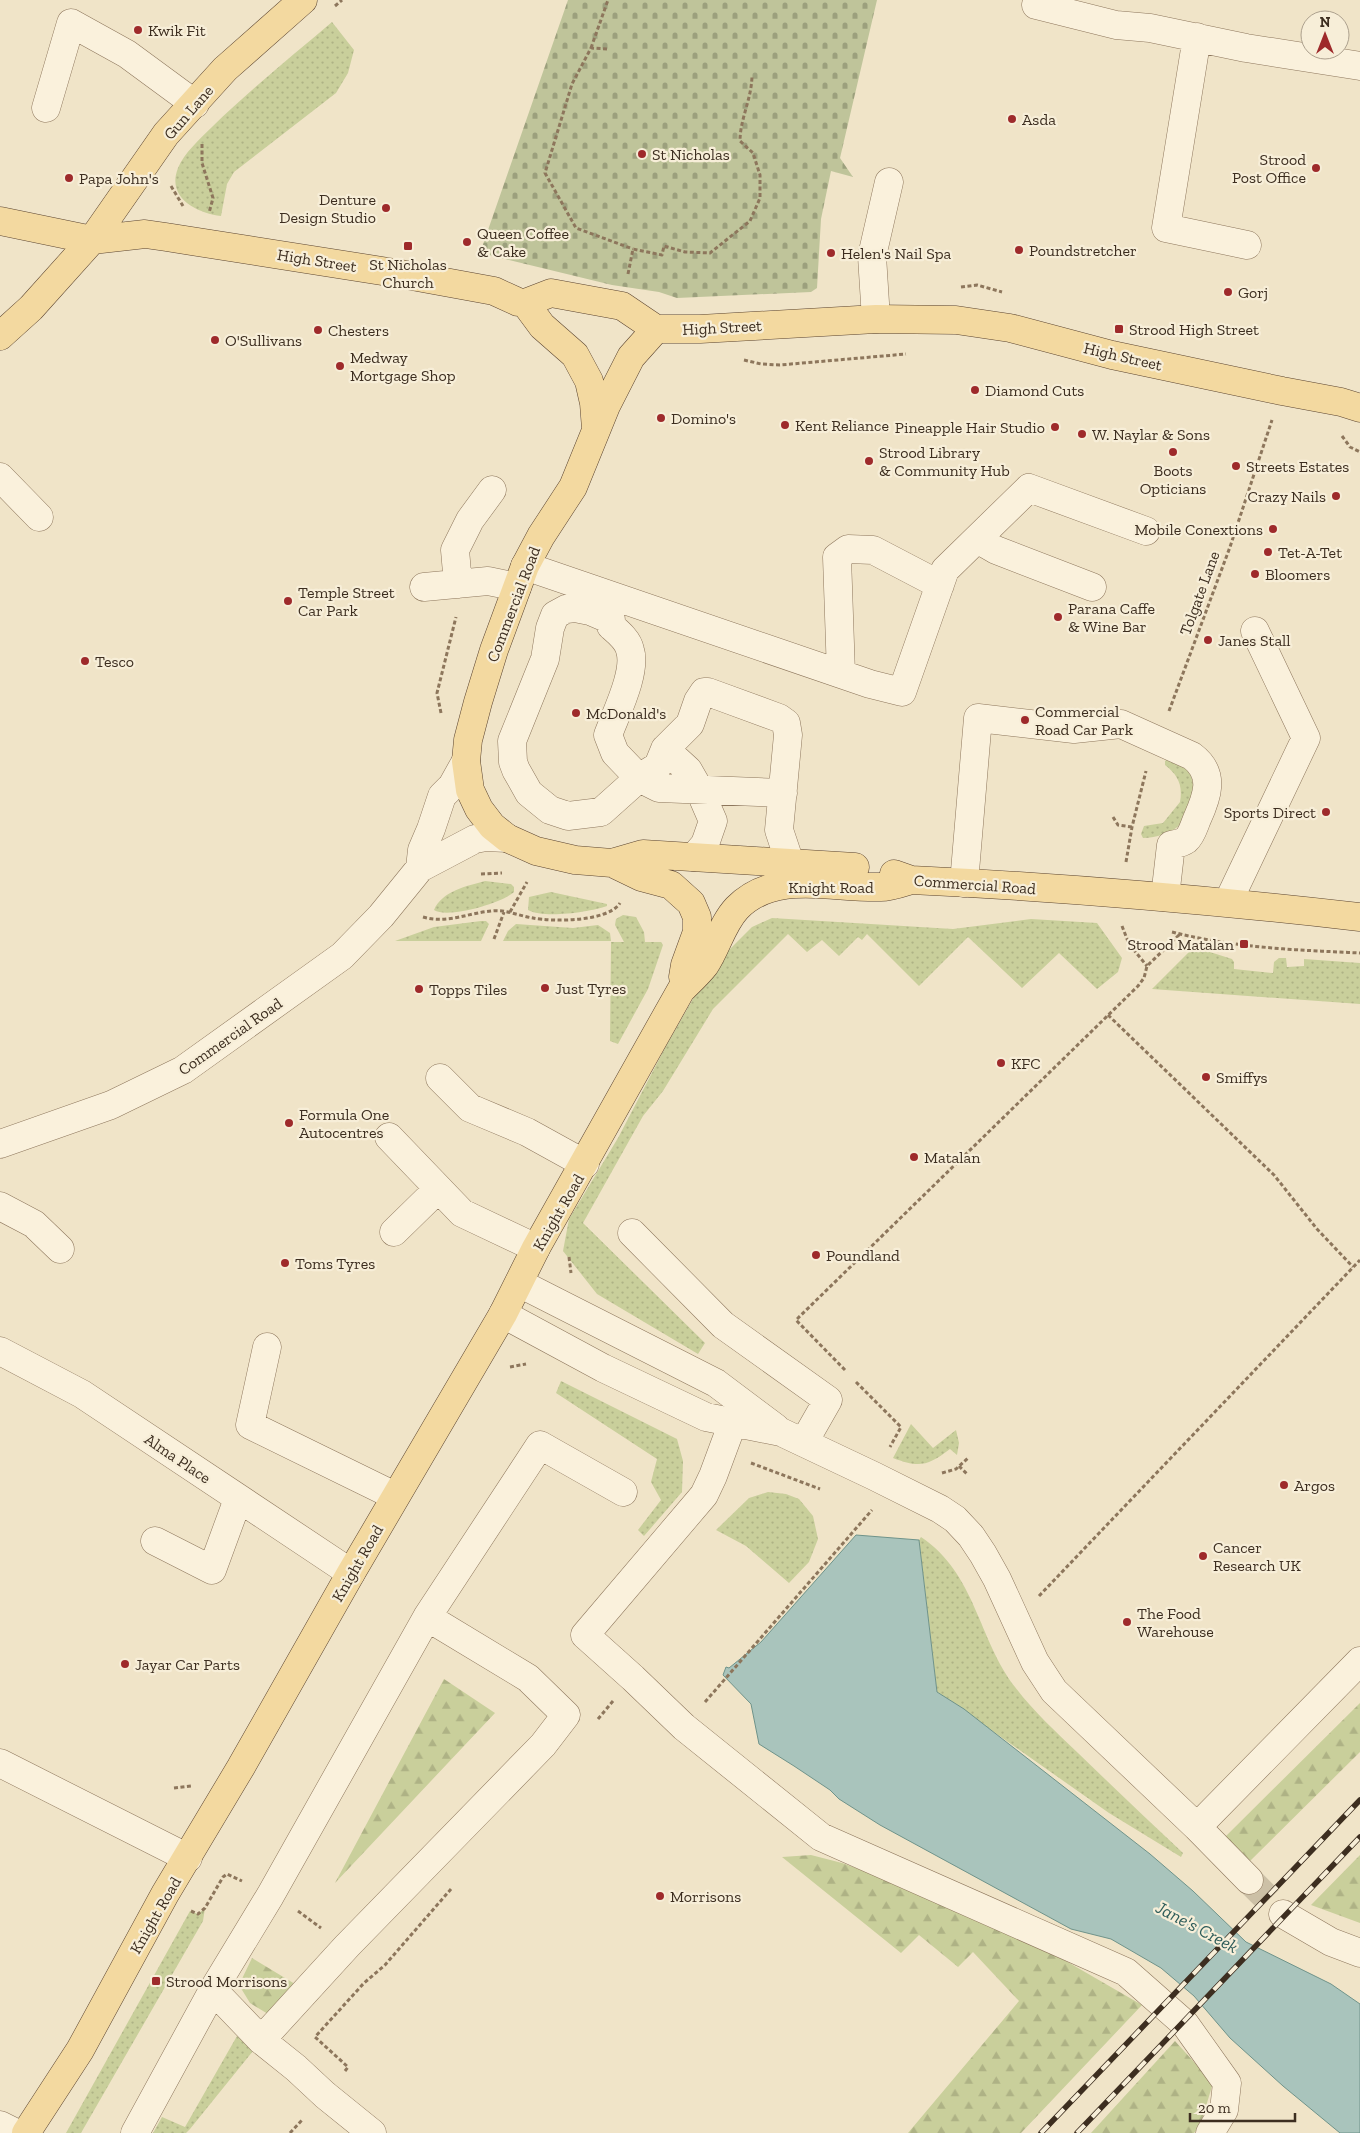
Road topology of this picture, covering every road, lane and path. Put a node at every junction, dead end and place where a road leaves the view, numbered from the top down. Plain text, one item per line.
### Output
1 (302, 0) edge
2 (342, 0) edge
3 (608, 0) edge
4 (1036, 5) dead end
5 (328, 11) dead end
6 (1197, 38) junction
7 (591, 48) junction
8 (607, 49) dead end
9 (1360, 66) edge
10 (752, 75) dead end
11 (46, 108) dead end
12 (189, 110) junction
13 (171, 177) dead end
14 (889, 182) dead end
15 (189, 210) dead end
16 (208, 214) dead end
17 (0, 220) edge
18 (92, 240) junction
19 (1247, 245) dead end
20 (633, 249) junction
21 (526, 303) junction
22 (622, 306) junction
23 (876, 319) junction
24 (656, 329) junction
25 (0, 336) edge
26 (911, 353) dead end
27 (736, 358) dead end
28 (1282, 391) junction
29 (1354, 401) edge
30 (596, 430) junction
31 (1339, 430) dead end
32 (1360, 452) edge
33 (0, 477) edge
34 (492, 490) dead end
35 (39, 517) dead end
36 (1146, 531) dead end
37 (977, 539) junction
38 (521, 576) junction
39 (458, 584) junction
40 (940, 585) junction
41 (424, 587) dead end
42 (1092, 587) dead end
43 (458, 611) dead end
44 (1255, 631) dead end
45 (841, 674) junction
46 (442, 715) dead end
47 (1158, 740) junction
48 (665, 749) junction
49 (466, 761) junction
50 (639, 778) junction
51 (700, 791) junction
52 (783, 793) junction
53 (1113, 817) dead end
54 (1132, 827) junction
55 (507, 838) junction
56 (1129, 846) junction
57 (1137, 847) dead end
58 (694, 857) junction
59 (612, 862) junction
60 (790, 862) junction
61 (420, 868) junction
62 (528, 877) dead end
63 (911, 880) junction
64 (964, 882) junction
65 (1122, 894) junction
66 (1165, 897) junction
67 (621, 900) dead end
68 (1228, 902) junction
69 (504, 912) junction
70 (510, 912) junction
71 (417, 913) dead end
72 (1360, 917) edge
73 (1130, 925) dead end
74 (1164, 930) dead end
75 (1180, 934) junction
76 (494, 939) dead end
77 (1360, 953) edge
78 (1147, 966) junction
79 (682, 990) junction
80 (1108, 1015) junction
81 (440, 1078) dead end
82 (388, 1137) dead end
83 (0, 1144) edge
84 (585, 1164) junction
85 (438, 1189) junction
86 (0, 1206) edge
87 (394, 1232) dead end
88 (632, 1233) dead end
89 (536, 1248) junction
90 (60, 1249) dead end
91 (570, 1252) dead end
92 (1360, 1260) edge
93 (1352, 1268) junction
94 (572, 1277) dead end
95 (519, 1283) junction
96 (503, 1314) junction
97 (267, 1347) dead end
98 (0, 1351) edge
99 (733, 1422) junction
100 (792, 1437) junction
101 (889, 1450) dead end
102 (959, 1466) dead end
103 (967, 1474) dead end
104 (624, 1492) dead end
105 (395, 1496) junction
106 (238, 1499) junction
107 (866, 1506) dead end
108 (155, 1541) dead end
109 (351, 1573) junction
110 (1007, 1601) junction
111 (427, 1617) junction
112 (1360, 1661) edge
113 (633, 1678) junction
114 (594, 1724) dead end
115 (684, 1727) junction
116 (0, 1763) edge
117 (195, 1784) dead end
118 (174, 1788) dead end
119 (1197, 1827) junction
120 (188, 1858) junction
121 (1249, 1880) tunnel mouth
122 (457, 1882) dead end
123 (1283, 1914) tunnel mouth
124 (1360, 1953) edge
125 (213, 1990) junction
126 (262, 2040) junction
127 (325, 2096) junction
128 (0, 2125) edge
129 (16, 2133) edge
130 (26, 2133) edge
131 (136, 2133) edge
132 (372, 2133) edge
133 (1210, 2133) edge

1 - 12 main road, Gun Lane
2 - 5 path
3 - 7 path
4 - 6 street
6 - 9 street
6 - 19 street
7 - 8 path
7 - 20 path
10 - 20 path
11 - 12 street
12 - 16 path
12 - 18 main road, Gun Lane
13 - 15 path
14 - 23 street
17 - 18 main road, High Street
18 - 21 main road, High Street
18 - 25 main road, Gun Lane
20 - 22 path
21 - 22 main road
21 - 30 main road, Commercial Road
22 - 24 main road
23 - 24 main road, High Street
23 - 28 main road, High Street
24 - 30 main road, Commercial Road
26 - 27 path
28 - 29 main road, High Street
28 - 47 path, Tolgate Lane
30 - 38 main road, Commercial Road
31 - 32 path
33 - 35 street
34 - 39 street
36 - 37 street
37 - 40 street
37 - 42 street
38 - 39 street
38 - 45 street
38 - 49 main road, Commercial Road
39 - 41 street
40 - 45 street
40 - 45 street
43 - 46 path
44 - 68 street
47 - 54 path, Tolgate Lane
47 - 64 street
47 - 66 street
48 - 50 street
48 - 51 street
48 - 52 street
49 - 55 main road, Commercial Road
49 - 61 street, Commercial Road
50 - 50 street
50 - 51 street
51 - 52 street
51 - 58 street
52 - 60 street
53 - 54 path
54 - 56 path, Tolgate Lane
55 - 59 main road, Commercial Road
55 - 61 street, Commercial Road
56 - 57 path
56 - 65 path, Tolgate Lane
58 - 59 main road, Commercial Road
58 - 60 main road, Commercial Road
59 - 79 main road, Knight Road
60 - 63 main road, Commercial Road
61 - 83 street, Commercial Road
62 - 70 path
63 - 64 main road, Commercial Road
63 - 79 main road, Knight Road
64 - 65 main road, Commercial Road
65 - 66 main road, Commercial Road
66 - 68 main road, Commercial Road
67 - 70 path
68 - 72 main road, Commercial Road
69 - 70 path
69 - 71 path
69 - 76 path
73 - 78 path
74 - 75 path
75 - 77 path
75 - 78 path
78 - 80 path
79 - 84 main road, Knight Road
80 - 93 path
80 - 101 path
81 - 84 street
82 - 85 street
84 - 89 main road, Knight Road
85 - 87 street
85 - 89 street
86 - 90 street
88 - 100 street
89 - 95 main road, Knight Road
91 - 94 path
92 - 93 path
93 - 110 path
95 - 96 main road, Knight Road
95 - 100 street
96 - 99 street
96 - 105 main road, Knight Road
97 - 105 street
98 - 106 street, Alma Place
99 - 100 street
99 - 113 street
100 - 110 street
102 - 103 path
104 - 111 street
105 - 109 main road, Knight Road
106 - 108 street
106 - 109 street, Alma Place
107 - 115 path
109 - 120 main road, Knight Road
110 - 119 street
111 - 125 street
111 - 126 street
112 - 119 street
113 - 114 path
113 - 115 street
115 - 133 street
116 - 120 street
117 - 118 path
119 - 121 street
120 - 130 main road, Knight Road
122 - 127 path
123 - 124 street
125 - 126 street
125 - 131 street
126 - 127 street
127 - 132 street
128 - 129 street

